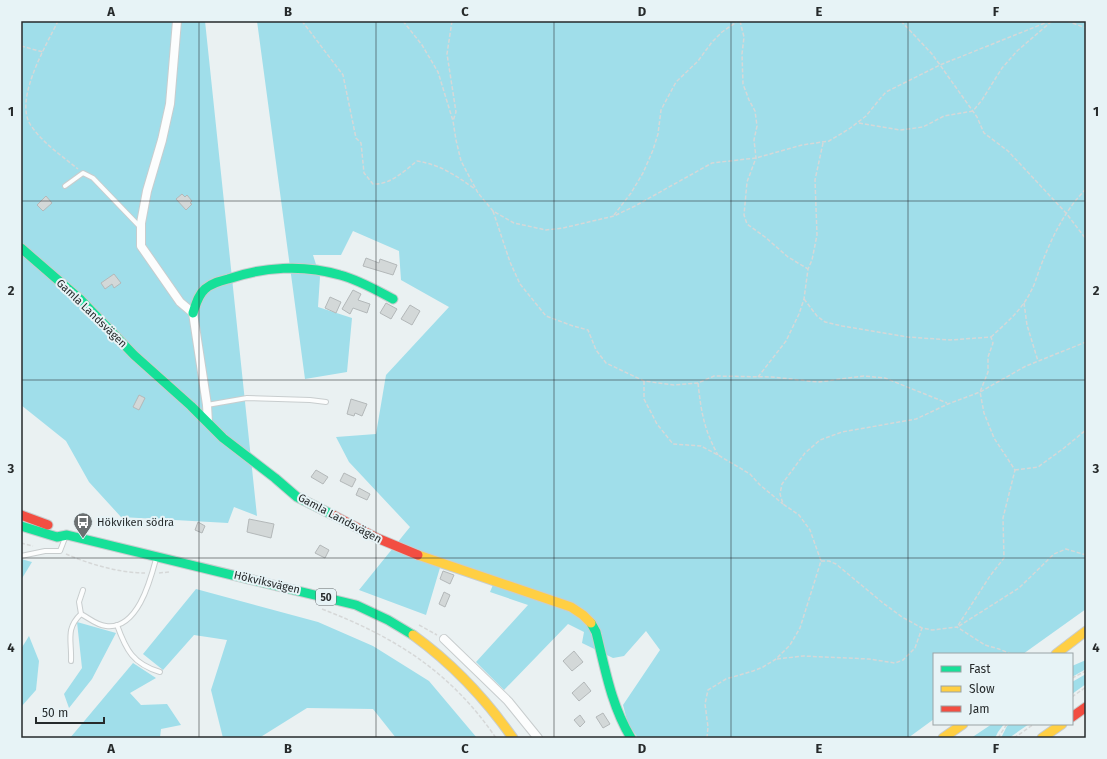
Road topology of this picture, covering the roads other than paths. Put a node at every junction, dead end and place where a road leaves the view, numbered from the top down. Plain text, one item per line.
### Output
1 (177, 21) edge
2 (65, 186) dead end
3 (141, 228) junction
4 (21, 248) edge
5 (393, 299) dead end
6 (193, 313) junction
7 (326, 402) dead end
8 (207, 405) junction
9 (208, 423) junction
10 (21, 515) edge
11 (21, 526) edge
12 (67, 535) junction
13 (21, 556) edge
14 (157, 556) junction
15 (83, 590) dead end
16 (81, 614) junction
17 (117, 625) junction
18 (1086, 631) edge
19 (444, 639) dead end
20 (1086, 642) edge
21 (1057, 653) edge
22 (1070, 653) edge
23 (71, 661) dead end
24 (160, 672) dead end
25 (1086, 707) edge
26 (1073, 716) edge
27 (962, 725) edge
28 (1061, 725) edge
29 (513, 738) edge
30 (538, 738) edge
31 (632, 738) edge
32 (943, 738) edge
33 (1042, 738) edge

1 - 3 street
2 - 3 lane
3 - 6 street
4 - 9 main road, Gamla Landsvägen
5 - 6 main road
6 - 8 street
7 - 8 lane
8 - 9 street
9 - 31 main road, Gamla Landsvägen
10 - 12 main road, Hökviksvägen / 50
11 - 12 main road, Hökviksvägen / 50
12 - 13 lane
12 - 14 main road, Hökviksvägen / 50
14 - 17 lane
14 - 29 main road, Hökviksvägen / 50
15 - 16 lane
16 - 17 lane
16 - 23 lane
17 - 24 lane
18 - 21 main road
19 - 30 street
20 - 22 main road
25 - 26 main road
27 - 32 main road
28 - 33 main road

